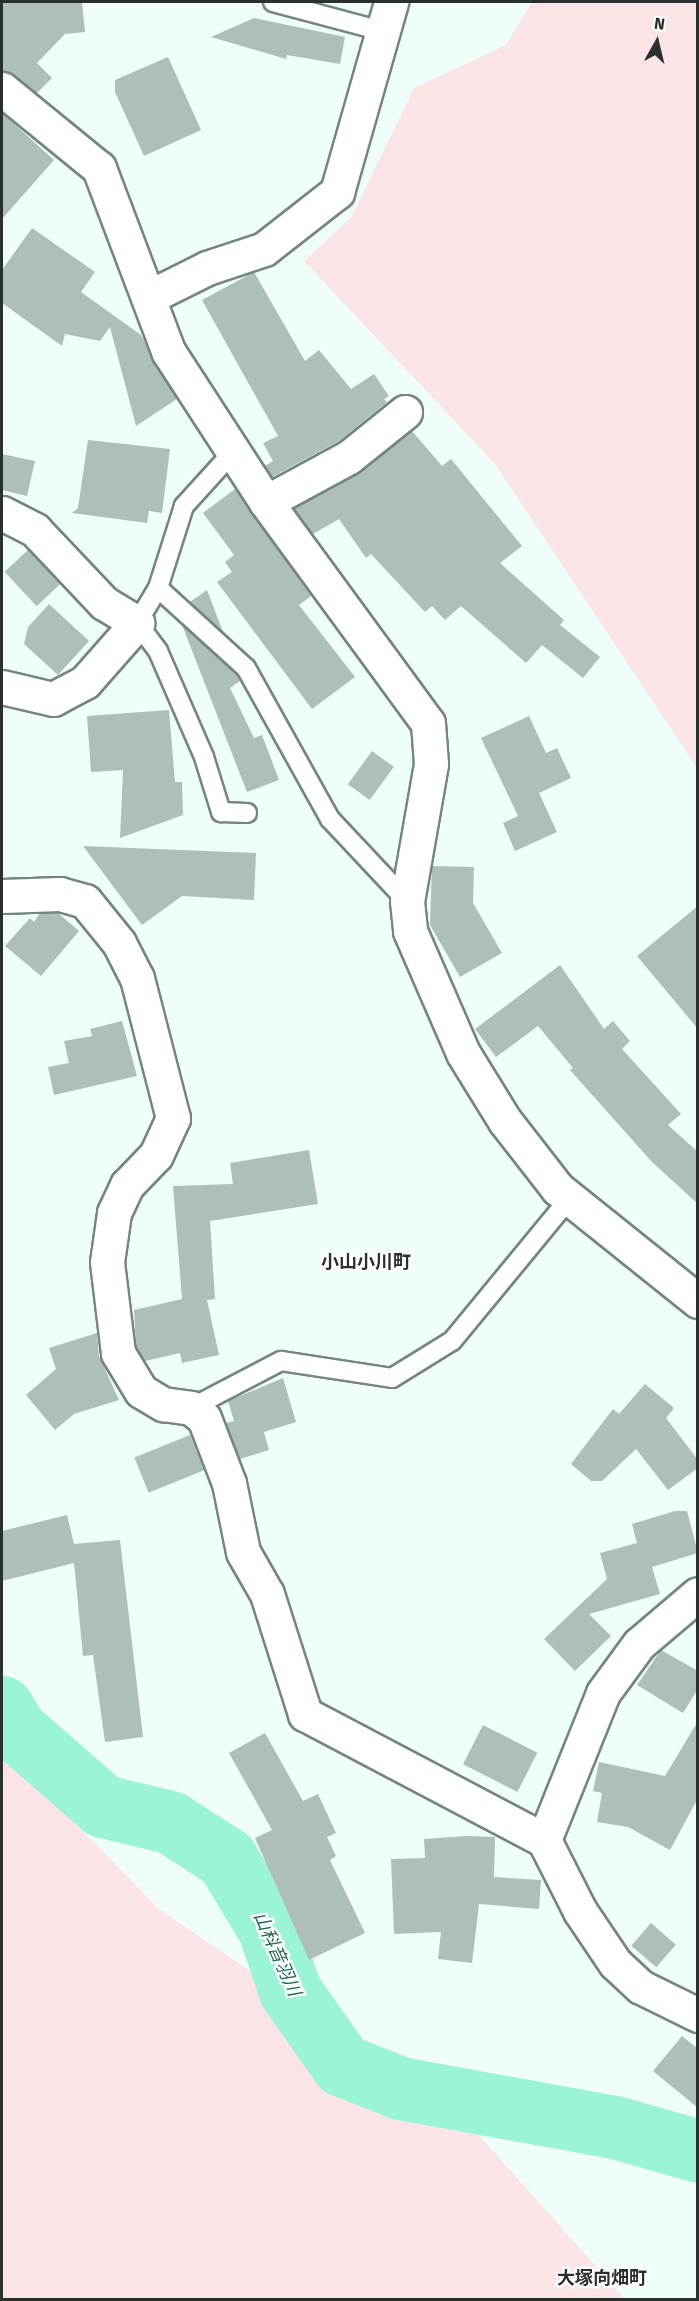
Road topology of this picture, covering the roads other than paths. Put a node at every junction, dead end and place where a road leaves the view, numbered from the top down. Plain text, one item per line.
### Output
1 (273, 2) edge
2 (387, 16) edge
3 (2, 89) edge
4 (149, 297) junction
5 (405, 412) dead end
6 (232, 453) junction
7 (266, 502) junction
8 (3, 523) edge
9 (158, 588) junction
10 (137, 623) junction
11 (2, 687) edge
12 (246, 813) dead end
13 (2, 896) edge
14 (407, 902) junction
15 (569, 1199) junction
16 (698, 1301) edge
17 (192, 1408) junction
18 (698, 1594) edge
19 (544, 1840) junction
20 (698, 2015) edge

1 - 2 lane
2 - 4 street
3 - 4 street
4 - 6 street
5 - 7 street
6 - 7 street
6 - 9 lane
7 - 14 street
8 - 10 street
9 - 10 lane
9 - 14 lane
10 - 11 street
10 - 12 lane
13 - 17 street
14 - 15 street
15 - 16 street
15 - 17 lane
17 - 19 street
18 - 19 street
19 - 20 street

